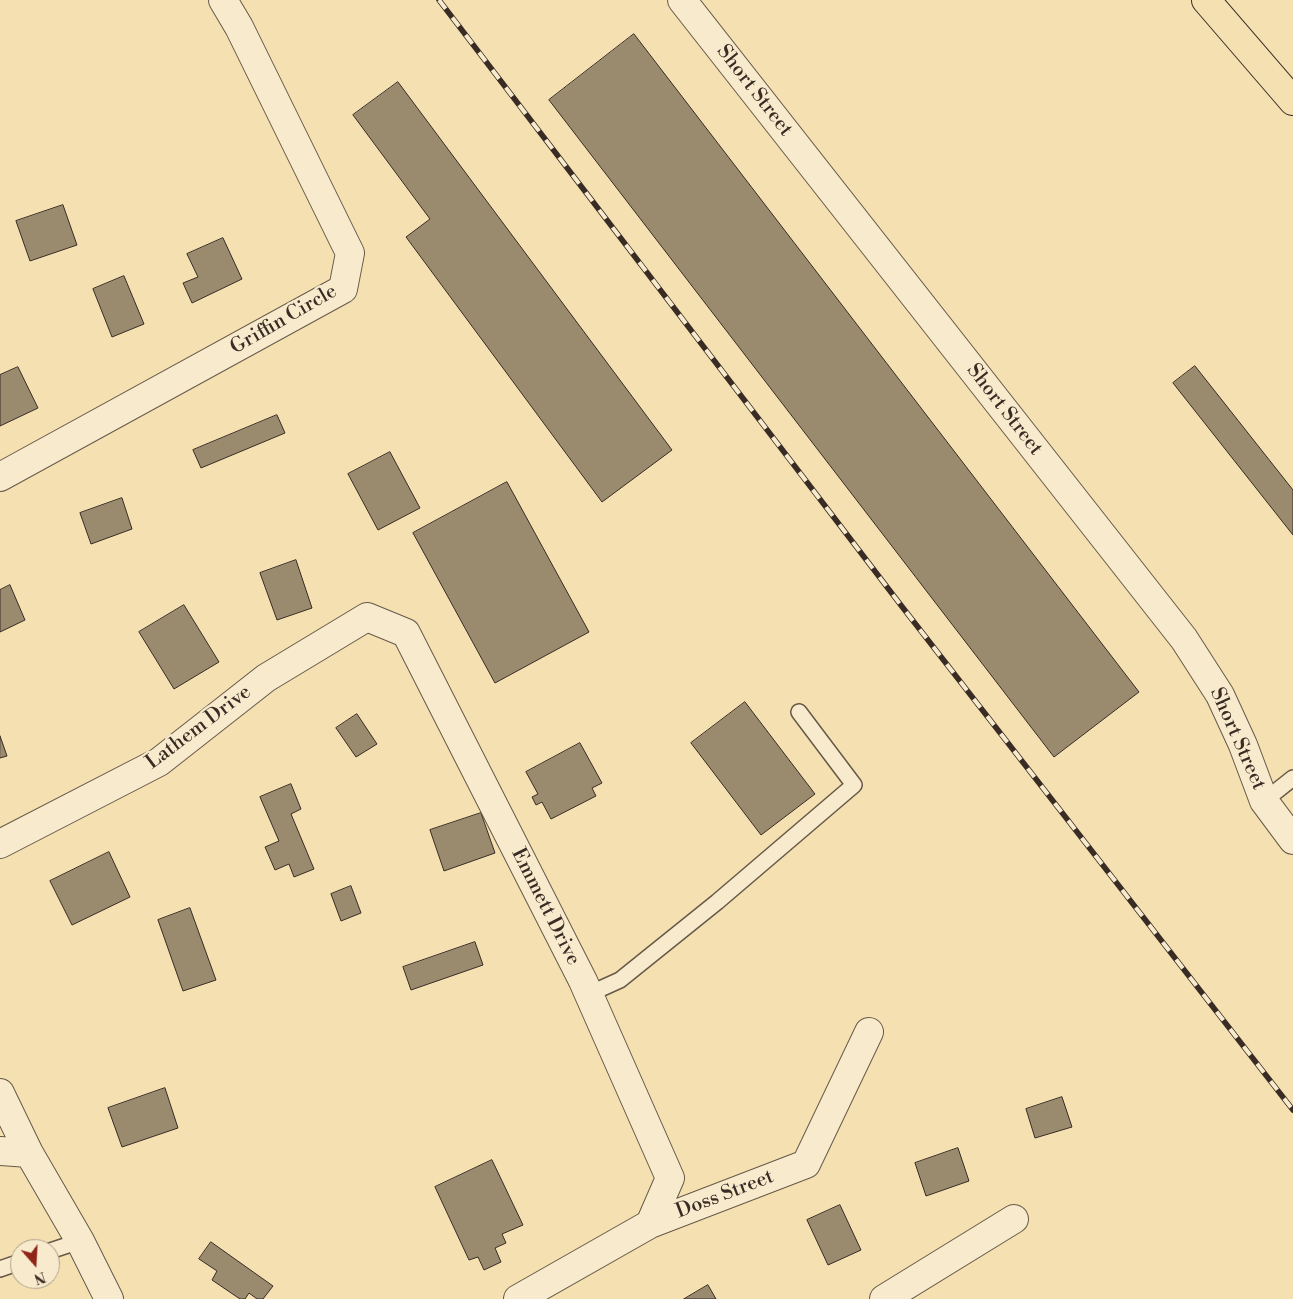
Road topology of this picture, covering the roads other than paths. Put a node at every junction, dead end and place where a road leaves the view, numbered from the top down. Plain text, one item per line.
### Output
1 (223, 0) edge
2 (682, 0) edge
3 (1206, 0) edge
4 (1293, 101) edge
5 (0, 477) edge
6 (367, 617) joint
7 (800, 712) dead end
8 (1293, 778) edge
9 (1264, 801) junction
10 (1293, 840) edge
11 (0, 844) edge
12 (589, 994) junction
13 (869, 1032) dead end
14 (0, 1093) edge
15 (0, 1151) edge
16 (29, 1153) junction
17 (1014, 1219) dead end
18 (650, 1224) junction
19 (80, 1241) junction
20 (60, 1248) edge
21 (109, 1299) edge
22 (518, 1299) edge
23 (884, 1299) edge

1 - 5 street, Griffin Circle
2 - 9 street, Short Street
3 - 4 main road
6 - 11 street, Lathem Drive
6 - 12 street, Emmett Drive
7 - 12 lane
8 - 9 lane
9 - 10 street, Short Street
12 - 18 street, Emmett Drive
13 - 18 street, Doss Street
14 - 16 street
15 - 16 street
16 - 19 street
17 - 23 street
18 - 22 street, Doss Street
19 - 20 lane
19 - 21 street

